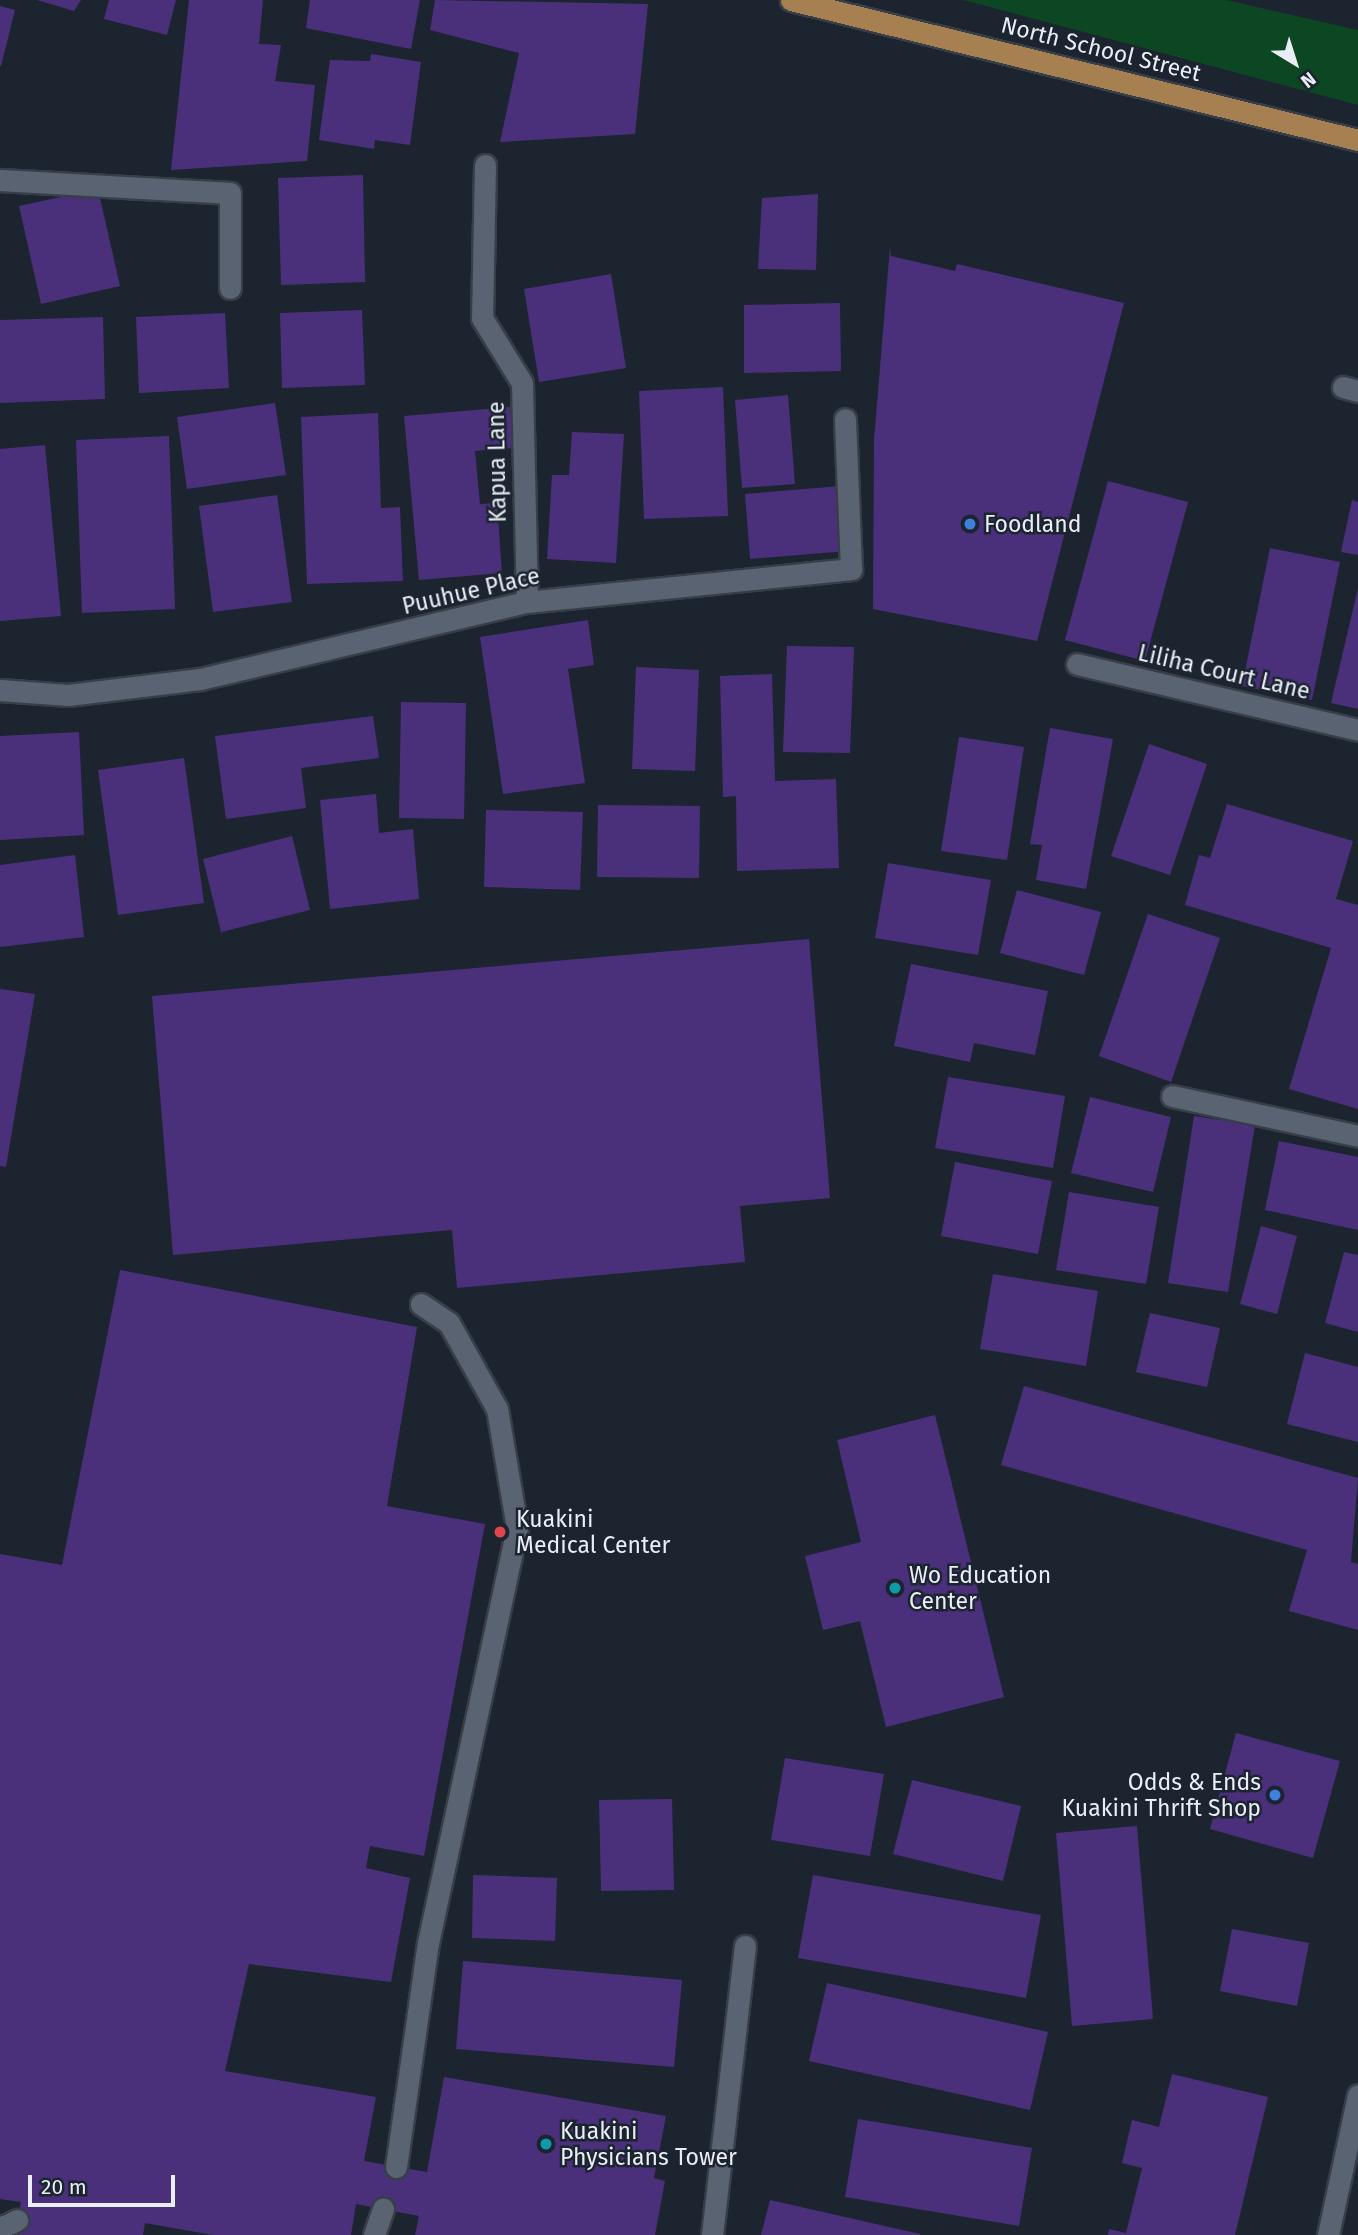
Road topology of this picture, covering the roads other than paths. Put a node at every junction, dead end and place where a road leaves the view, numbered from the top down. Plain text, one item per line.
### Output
1 (791, 0) edge
2 (1358, 140) edge
3 (485, 165) dead end
4 (0, 180) edge
5 (230, 288) dead end
6 (845, 419) dead end
7 (527, 602) junction
8 (1077, 664) dead end
9 (0, 690) edge
10 (1358, 730) edge
11 (1172, 1096) dead end
12 (1358, 1136) edge
13 (421, 1304) dead end
14 (745, 1946) dead end
15 (1358, 2095) edge
16 (396, 2167) dead end
17 (383, 2209) dead end
18 (374, 2235) edge
19 (712, 2235) edge
20 (1328, 2235) edge

1 - 2 main road, North School Street
3 - 7 street, Kapua Lane
4 - 5 street
6 - 7 street, Puuhue Place
7 - 9 street, Puuhue Place
8 - 10 street, Liliha Court Lane
11 - 12 street
13 - 16 street
14 - 19 street
15 - 20 street
17 - 18 street

